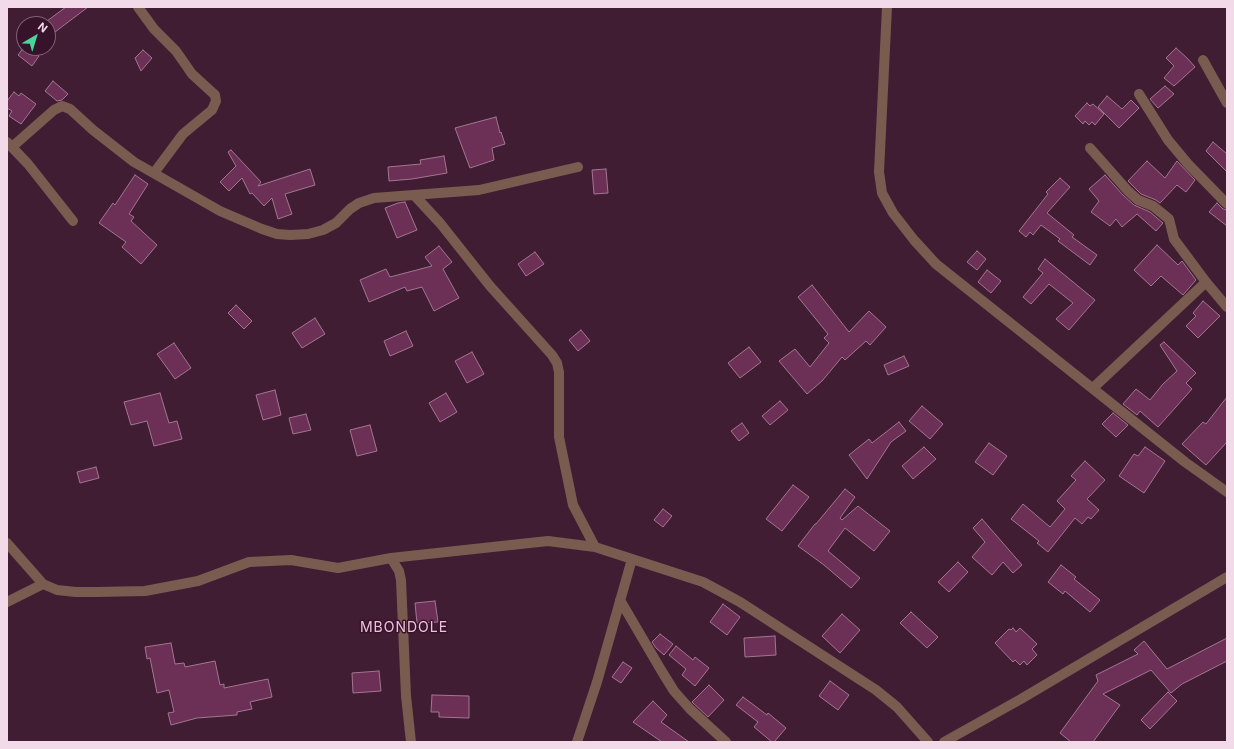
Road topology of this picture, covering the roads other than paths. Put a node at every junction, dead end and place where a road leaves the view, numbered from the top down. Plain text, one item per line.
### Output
1 (138, 7) edge
2 (887, 7) edge
3 (1203, 60) dead end
4 (1139, 94) dead end
5 (1227, 103) edge
6 (9, 144) edge
7 (1090, 148) dead end
8 (578, 167) dead end
9 (154, 173) junction
10 (415, 196) junction
11 (1227, 204) edge
12 (73, 221) dead end
13 (1206, 282) junction
14 (1227, 307) edge
15 (1093, 388) junction
16 (1227, 492) edge
17 (7, 544) edge
18 (595, 548) junction
19 (391, 558) junction
20 (632, 560) junction
21 (1227, 576) edge
22 (43, 584) junction
23 (620, 600) junction
24 (7, 602) edge
25 (412, 742) edge
26 (577, 742) edge
27 (726, 742) edge
28 (928, 742) edge
29 (944, 742) edge

1 - 9 street
2 - 15 street
3 - 5 street
4 - 11 street
6 - 9 street
6 - 12 street
7 - 13 street
8 - 10 street
9 - 10 street
10 - 18 street
13 - 14 street
13 - 15 street
15 - 16 street
17 - 22 street
18 - 19 street
18 - 20 street
19 - 22 street
19 - 25 street
20 - 23 street
20 - 28 street
21 - 29 street
22 - 24 street
23 - 26 street
23 - 27 street

